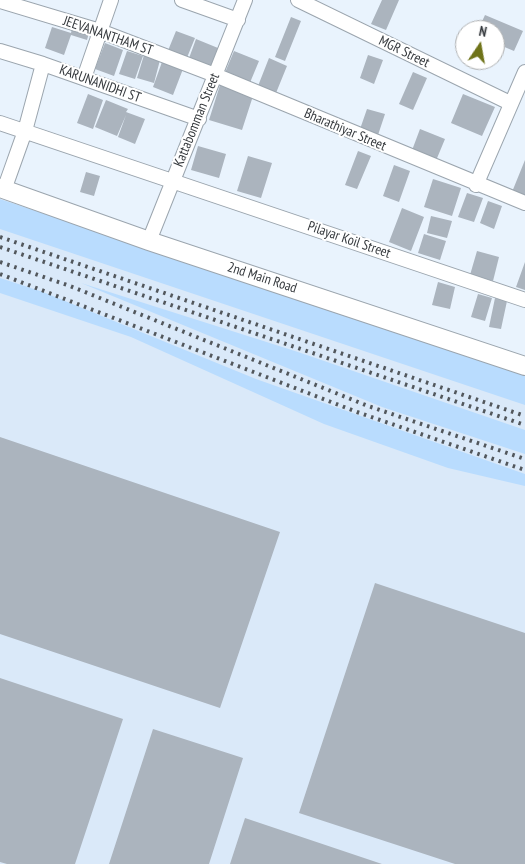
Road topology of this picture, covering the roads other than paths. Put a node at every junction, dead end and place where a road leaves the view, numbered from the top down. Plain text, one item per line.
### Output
1 (111, 0) edge
2 (182, 0) edge
3 (245, 0) edge
4 (298, 0) edge
5 (0, 1) edge
6 (238, 20) junction
7 (100, 31) junction
8 (0, 51) edge
9 (43, 64) junction
10 (525, 72) edge
11 (215, 75) junction
12 (84, 78) junction
13 (510, 103) junction
14 (198, 119) junction
15 (0, 123) edge
16 (25, 131) junction
17 (172, 180) junction
18 (476, 184) junction
19 (2, 189) edge
20 (525, 203) edge
21 (150, 241) junction
22 (525, 300) edge
23 (525, 366) edge

1 - 7 street
2 - 6 street
3 - 6 street, Kattabomman Street
4 - 13 street, MGR Street
5 - 7 street, JEEVANANTHAM ST
6 - 11 street, Kattabomman Street
7 - 11 street, JEEVANANTHAM ST
7 - 12 street
8 - 9 street, KARUNANIDHI ST
9 - 12 street, KARUNANIDHI ST
9 - 16 street
10 - 13 street
11 - 14 street, Kattabomman Street
11 - 18 street, Bharathiyar Street
12 - 14 street, KARUNANIDHI ST
13 - 18 street
14 - 17 street, Kattabomman Street
15 - 16 street, Pilayar Koil Street
16 - 17 street, Pilayar Koil Street
16 - 19 street
17 - 21 street, Kattabomman Street
17 - 22 street, Pilayar Koil Street
18 - 20 street, Bharathiyar Street
19 - 21 street, 2nd Main Road
21 - 23 street, 2nd Main Road

